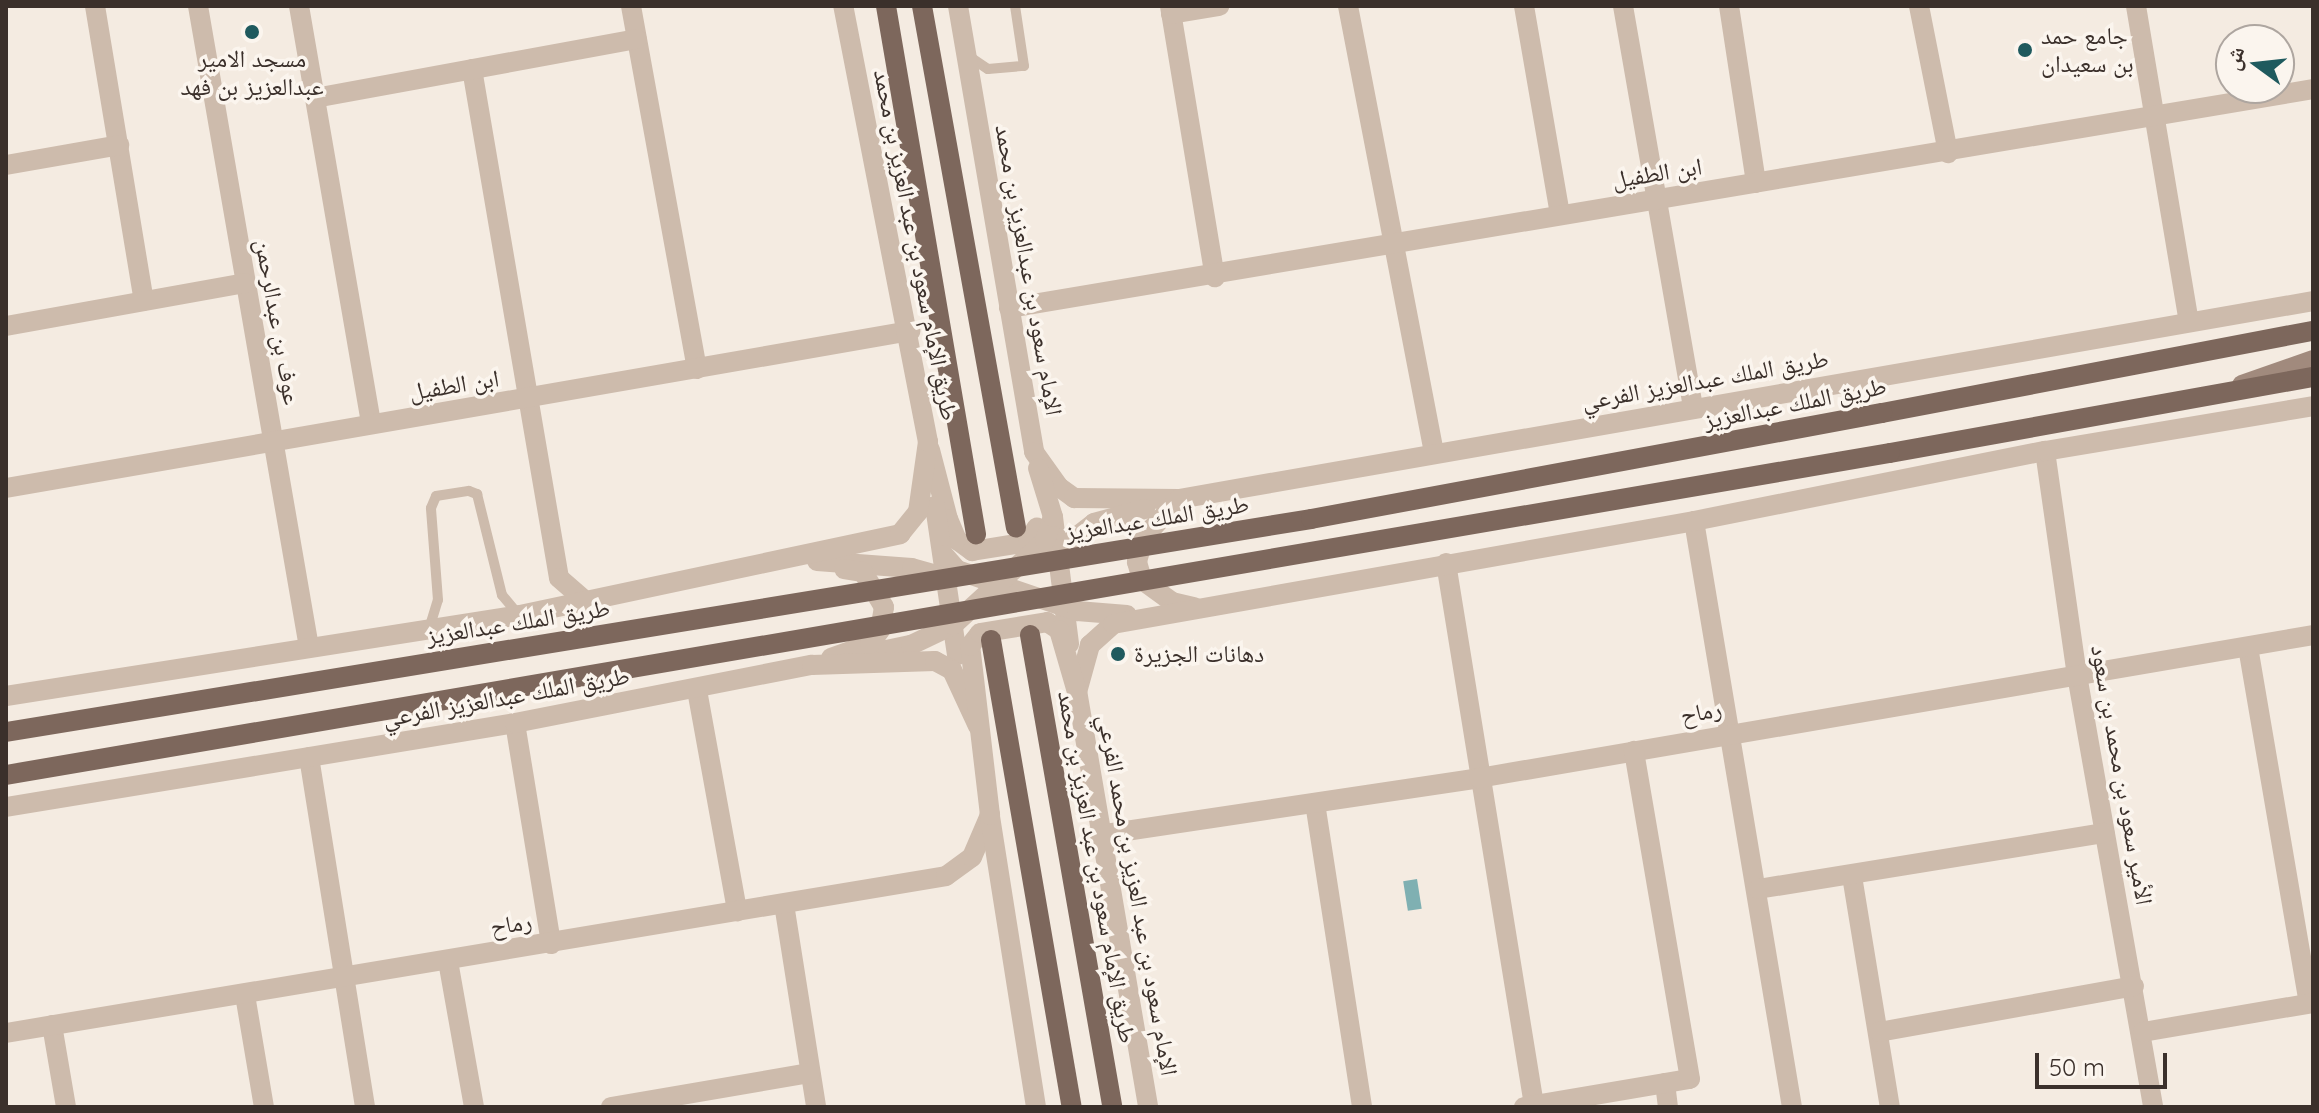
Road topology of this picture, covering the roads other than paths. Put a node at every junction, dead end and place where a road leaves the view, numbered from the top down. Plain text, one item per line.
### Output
1 (95, 6) edge
2 (198, 6) edge
3 (299, 6) edge
4 (631, 6) edge
5 (843, 6) edge
6 (886, 6) edge
7 (922, 6) edge
8 (958, 6) edge
9 (1015, 6) edge
10 (1219, 6) edge
11 (1348, 6) edge
12 (1524, 6) edge
13 (1623, 6) edge
14 (1729, 6) edge
15 (1919, 6) edge
16 (2136, 6) edge
17 (1171, 10) edge
18 (637, 39) junction
19 (966, 54) junction
20 (472, 69) junction
21 (2313, 89) edge
22 (315, 98) junction
23 (2156, 116) junction
24 (119, 145) junction
25 (1948, 153) junction
26 (6, 165) edge
27 (1756, 183) junction
28 (1655, 201) junction
29 (1560, 214) junction
30 (1392, 248) junction
31 (1215, 277) junction
32 (245, 283) junction
33 (144, 301) junction
34 (2313, 301) edge
35 (1009, 308) junction
36 (2189, 322) junction
37 (6, 326) edge
38 (910, 331) junction
39 (2313, 331) edge
40 (2313, 360) edge
41 (697, 369) junction
42 (2313, 377) edge
43 (2227, 391) junction
44 (527, 399) junction
45 (2313, 406) edge
46 (1693, 409) junction
47 (371, 424) junction
48 (273, 441) junction
49 (928, 442) junction
50 (2045, 451) junction
51 (1034, 452) junction
52 (1434, 452) junction
53 (6, 488) edge
54 (1179, 499) junction
55 (1105, 502) joint
56 (1053, 517) junction
57 (1694, 521) junction
58 (1016, 528) dead end
59 (976, 534) dead end
60 (1057, 554) junction
61 (944, 555) junction
62 (789, 560) junction
63 (1446, 563) junction
64 (559, 578) junction
65 (947, 578) junction
66 (999, 584) junction
67 (587, 602) junction
68 (551, 609) junction
69 (1206, 609) junction
70 (520, 615) junction
71 (1065, 616) junction
72 (953, 625) junction
73 (428, 631) junction
74 (1030, 635) dead end
75 (2313, 635) edge
76 (991, 640) dead end
77 (309, 647) junction
78 (2248, 647) junction
79 (957, 655) junction
80 (812, 665) junction
81 (2077, 675) junction
82 (697, 690) junction
83 (1077, 692) junction
84 (6, 696) edge
85 (515, 723) junction
86 (978, 726) junction
87 (6, 732) edge
88 (1732, 732) junction
89 (1634, 751) junction
90 (309, 757) junction
91 (6, 775) edge
92 (1479, 778) junction
93 (1315, 803) junction
94 (6, 807) edge
95 (990, 815) junction
96 (2105, 833) junction
97 (1099, 835) junction
98 (1852, 876) junction
99 (1758, 889) junction
100 (784, 904) junction
101 (737, 911) junction
102 (551, 944) junction
103 (448, 961) junction
104 (344, 978) junction
105 (2134, 986) junction
106 (245, 995) junction
107 (2311, 1003) edge
108 (52, 1025) junction
109 (1879, 1032) junction
110 (2143, 1032) junction
111 (6, 1033) edge
112 (810, 1073) junction
113 (1665, 1083) junction
114 (1529, 1106) edge
115 (66, 1107) edge
116 (264, 1107) edge
117 (365, 1107) edge
118 (474, 1107) edge
119 (611, 1107) edge
120 (816, 1107) edge
121 (1036, 1107) edge
122 (1072, 1107) edge
123 (1112, 1107) edge
124 (1148, 1107) edge
125 (1362, 1107) edge
126 (1668, 1107) edge
127 (1792, 1107) edge
128 (1890, 1107) edge
129 (2153, 1107) edge

1 - 24 street
2 - 32 street, عوف بن عبدالرحمن
3 - 22 street
4 - 18 street
5 - 38 street, طريق الإمام سعود بن عبد العزيز بن محمد
6 - 59 main road
7 - 58 main road
8 - 19 street, الإمام سعود بن عبدالعزيز بن محمد
9 - 19 lane
10 - 17 street
11 - 30 street
12 - 29 street
13 - 28 street
14 - 27 street
15 - 25 street
16 - 23 street
17 - 31 street
18 - 20 street
18 - 41 street
19 - 35 street, الإمام سعود بن عبدالعزيز بن محمد
20 - 22 street
20 - 44 street
21 - 23 street, ابن الطفيل
22 - 47 street
23 - 25 street, ابن الطفيل
23 - 36 street
24 - 26 street
24 - 33 street
25 - 27 street, ابن الطفيل
27 - 28 street, ابن الطفيل
28 - 29 street, ابن الطفيل
28 - 46 street
29 - 30 street, ابن الطفيل
30 - 31 street, ابن الطفيل
30 - 52 street
31 - 35 street, ابن الطفيل
32 - 33 street
32 - 48 street, عوف بن عبدالرحمن
33 - 37 street
34 - 36 street, طريق الملك عبدالعزيز الفرعي
35 - 51 street, الإمام سعود بن عبدالعزيز بن محمد
36 - 46 street, طريق الملك عبدالعزيز الفرعي
38 - 41 street, ابن الطفيل
38 - 49 street, طريق الإمام سعود بن عبد العزيز بن محمد
39 - 87 main road, طريق الملك عبدالعزيز, bridge
40 - 43 main road
41 - 44 street, ابن الطفيل
42 - 43 main road
43 - 91 main road, bridge
44 - 47 street, ابن الطفيل
44 - 64 street
45 - 50 street
46 - 52 street, طريق الملك عبدالعزيز الفرعي
47 - 48 street, ابن الطفيل
48 - 53 street, ابن الطفيل
48 - 77 street, عوف بن عبدالرحمن
49 - 51 street
49 - 61 street
49 - 62 street, طريق الإمام سعود بن عبد العزيز بن محمد
50 - 57 street
50 - 81 street, الأمير سعود بن محمد بن سعود
51 - 55 street, الإمام سعود بن عبدالعزيز بن محمد
51 - 56 street
52 - 54 street, طريق الملك عبدالعزيز الفرعي
54 - 55 street, طريق الملك عبدالعزيز الفرعي
54 - 60 street
54 - 69 street
56 - 60 street
56 - 66 street
57 - 63 street
57 - 88 street
60 - 66 street
60 - 71 street
61 - 65 street
61 - 66 street
62 - 65 street
62 - 67 street
62 - 80 street
63 - 69 street
63 - 92 street
64 - 67 street
64 - 68 street
65 - 66 street
65 - 72 street
66 - 71 street
66 - 72 street
66 - 79 street
67 - 68 street
68 - 70 street
69 - 71 street
69 - 83 street
70 - 73 street
70 - 73 lane
71 - 83 street
72 - 79 street
72 - 80 street
73 - 77 street
74 - 123 main road, طريق الإمام سعود بن عبد العزيز بن محمد
75 - 78 street, رماح
76 - 122 main road
77 - 84 street
78 - 81 street, رماح
78 - 107 street
79 - 86 street
80 - 82 street, طريق الملك عبدالعزيز الفرعي
80 - 86 street, طريق الملك عبدالعزيز الفرعي
81 - 88 street, رماح
81 - 96 street, الأمير سعود بن محمد بن سعود
82 - 85 street, طريق الملك عبدالعزيز الفرعي
82 - 101 street
83 - 86 street
83 - 97 street, الإمام سعود بن عبد العزيز بن محمد الفرعي
85 - 90 street, طريق الملك عبدالعزيز الفرعي
85 - 102 street
86 - 95 street
88 - 89 street, رماح
88 - 99 street
89 - 92 street, رماح
89 - 113 street
90 - 94 street, طريق الملك عبدالعزيز الفرعي
90 - 104 street
92 - 93 street, رماح
92 - 114 street
93 - 97 street, رماح
93 - 125 street
95 - 100 street, رماح
95 - 121 street
96 - 98 street
96 - 105 street, الأمير سعود بن محمد بن سعود
97 - 124 street, الإمام سعود بن عبد العزيز بن محمد الفرعي
98 - 99 street
98 - 109 street
99 - 127 street
100 - 101 street, رماح
100 - 112 street
101 - 102 street, رماح
102 - 103 street, رماح
103 - 104 street, رماح
103 - 118 street
104 - 106 street, رماح
104 - 117 street
105 - 109 street
105 - 110 street, الأمير سعود بن محمد بن سعود
106 - 108 street, رماح
106 - 116 street
107 - 110 street
108 - 111 street, رماح
108 - 115 street
109 - 128 street
110 - 129 street, الأمير سعود بن محمد بن سعود
112 - 119 street
112 - 120 street
113 - 114 street
113 - 126 street

